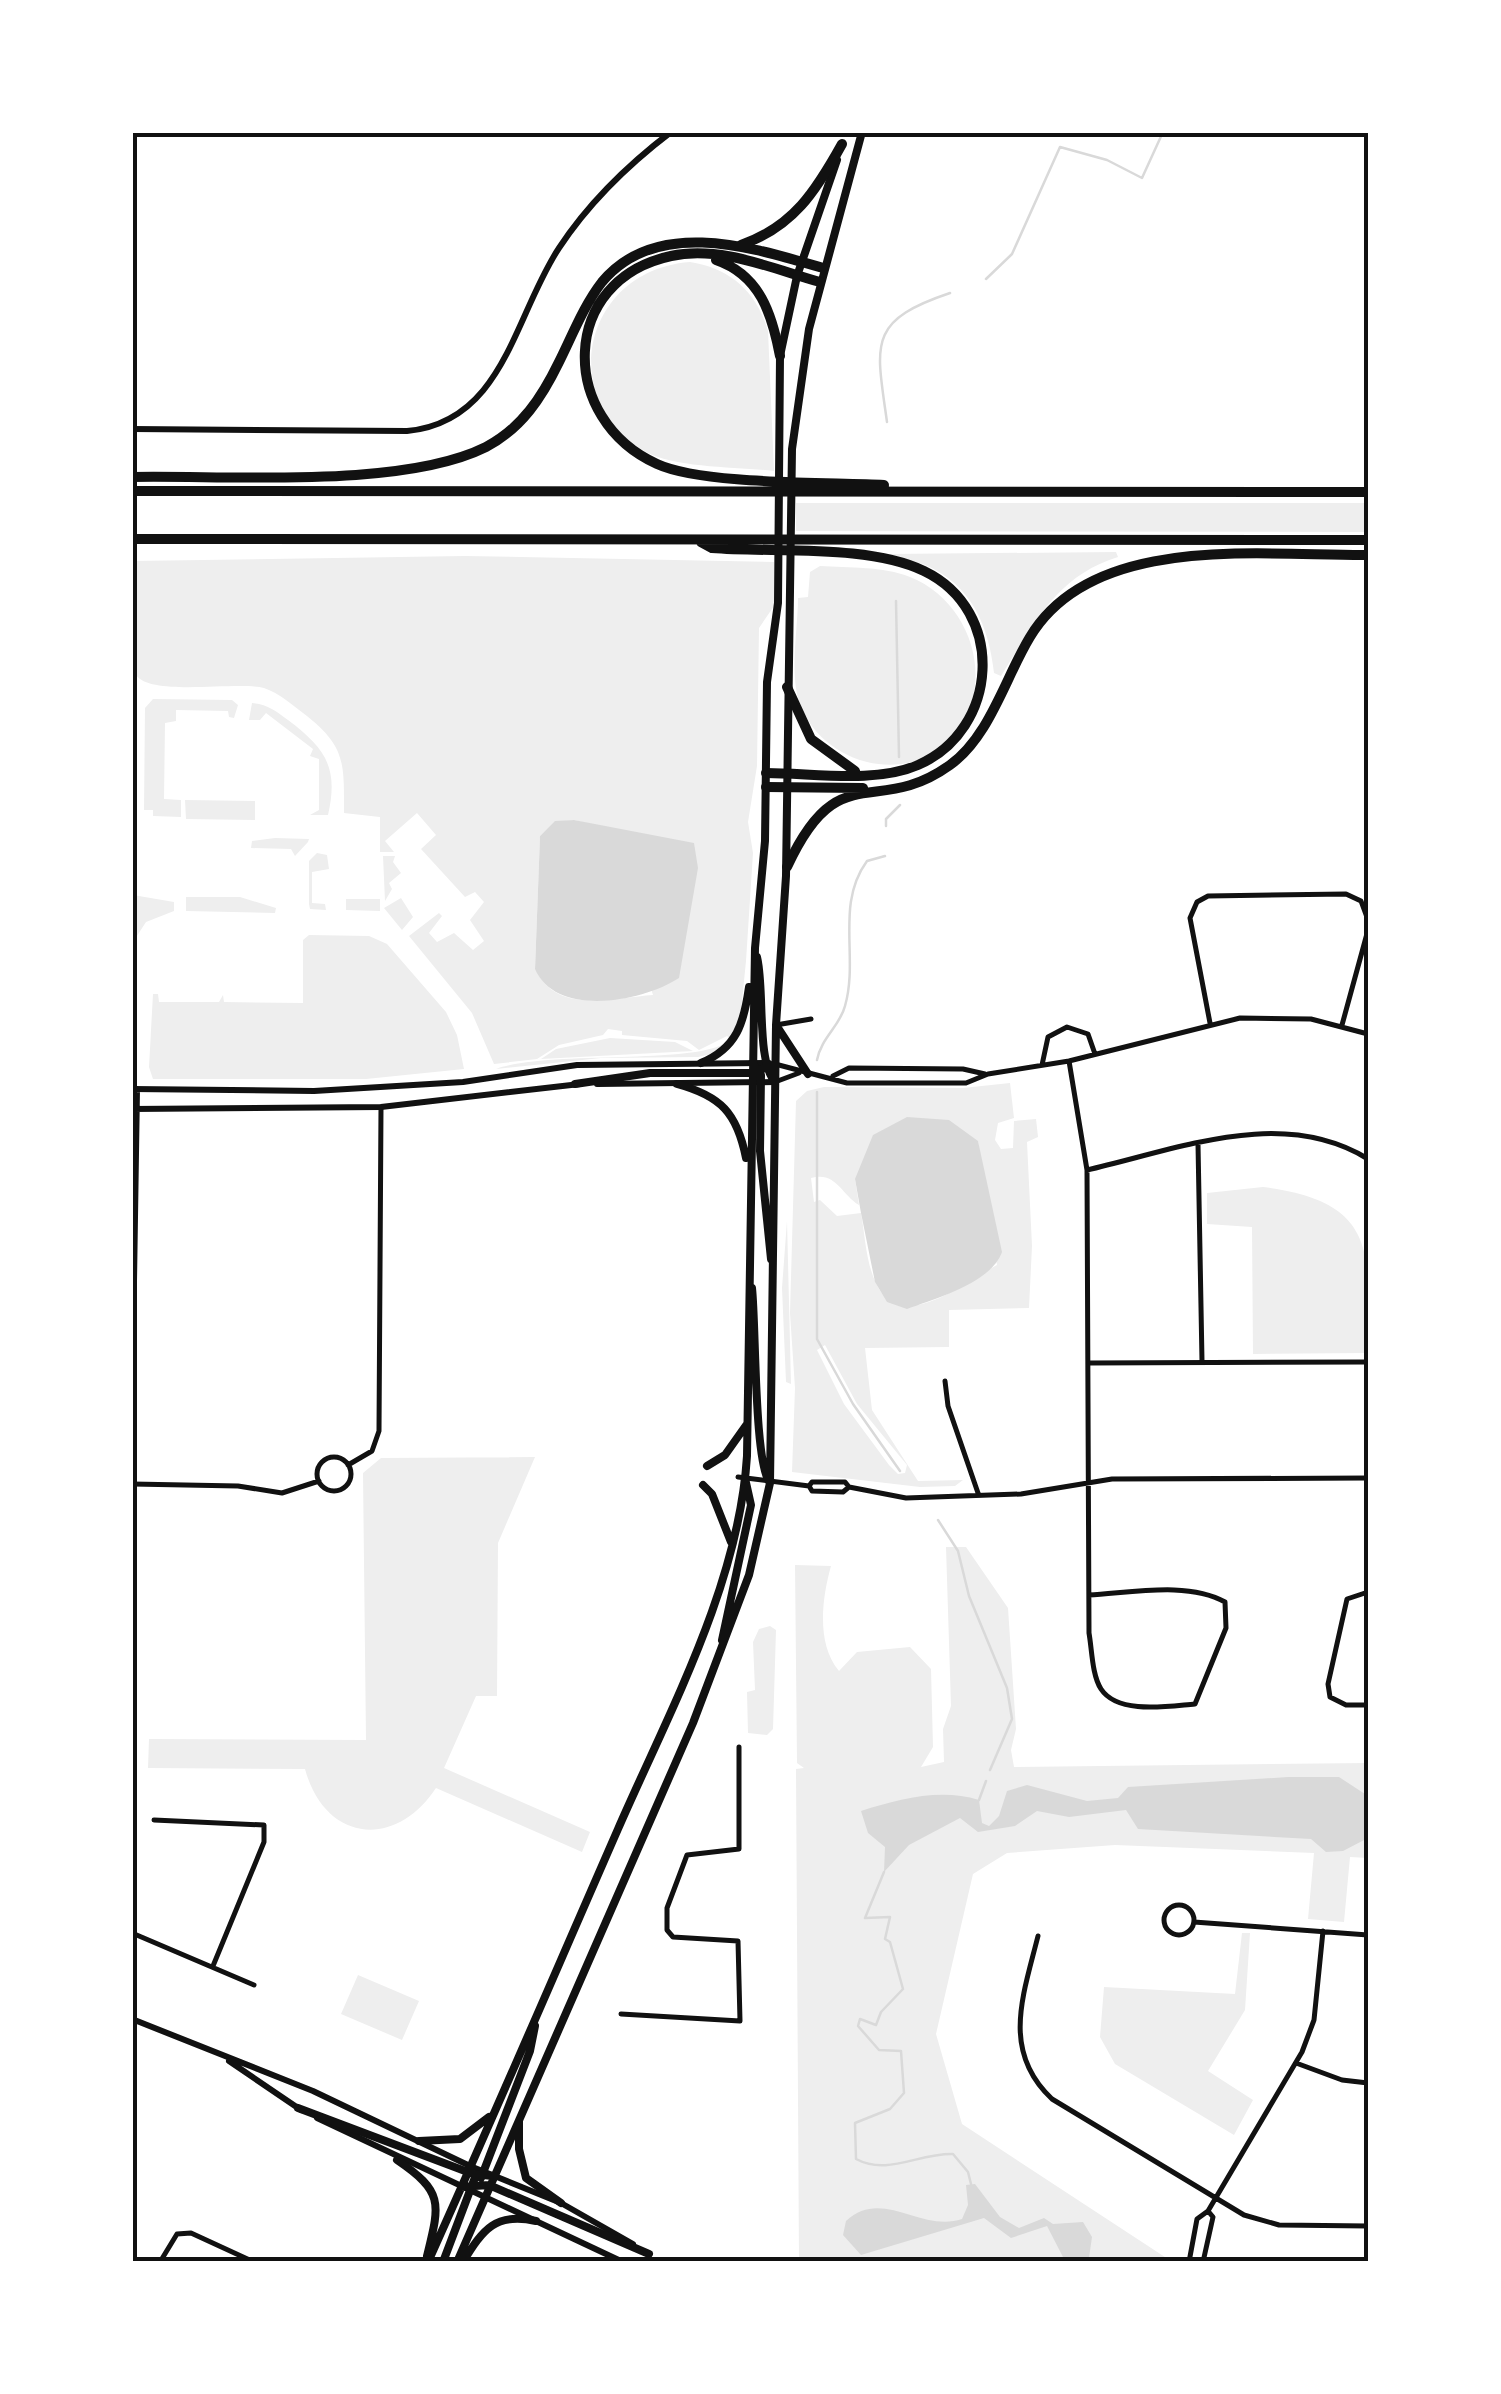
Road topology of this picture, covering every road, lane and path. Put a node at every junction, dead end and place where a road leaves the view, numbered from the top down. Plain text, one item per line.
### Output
1 (671, 132) edge
2 (847, 132) edge
3 (862, 132) edge
4 (842, 144) junction
5 (741, 245) junction
6 (696, 254) junction
7 (802, 262) junction
8 (823, 268) junction
9 (797, 276) junction
10 (820, 282) junction
11 (780, 356) junction
12 (132, 429) edge
13 (132, 477) edge
14 (814, 486) junction
15 (132, 491) edge
16 (1368, 492) edge
17 (132, 540) edge
18 (696, 540) junction
19 (1368, 540) edge
20 (1368, 555) edge
21 (788, 687) junction
22 (787, 773) junction
23 (766, 774) junction
24 (860, 774) junction
25 (766, 787) junction
26 (787, 787) junction
27 (889, 788) junction
28 (786, 867) junction
29 (1368, 920) edge
30 (1368, 930) edge
31 (755, 948) junction
32 (811, 1019) dead end
33 (1210, 1023) junction
34 (776, 1025) junction
35 (1342, 1025) junction
36 (1368, 1034) edge
37 (1094, 1054) junction
38 (1070, 1061) junction
39 (701, 1063) junction
40 (1042, 1065) junction
41 (904, 1069) junction
42 (760, 1071) junction
43 (804, 1073) junction
44 (988, 1074) junction
45 (832, 1076) junction
46 (776, 1082) junction
47 (905, 1083) junction
48 (575, 1084) junction
49 (677, 1084) junction
50 (135, 1089) edge
51 (381, 1106) junction
52 (134, 1109) edge
53 (1198, 1144) junction
54 (1368, 1159) edge
55 (1087, 1170) junction
56 (749, 1176) junction
57 (748, 1254) junction
58 (775, 1282) junction
59 (1202, 1361) junction
60 (1368, 1362) edge
61 (1089, 1363) junction
62 (945, 1381) dead end
63 (132, 1409) edge
64 (747, 1424) junction
65 (348, 1465) junction
66 (708, 1466) dead end
67 (742, 1478) junction
68 (1368, 1478) edge
69 (1088, 1481) junction
70 (319, 1482) junction
71 (770, 1483) junction
72 (132, 1484) edge
73 (702, 1485) dead end
74 (978, 1493) junction
75 (731, 1542) junction
76 (1368, 1592) edge
77 (1089, 1594) junction
78 (719, 1657) junction
79 (1368, 1705) edge
80 (739, 1747) dead end
81 (154, 1820) dead end
82 (1194, 1922) junction
83 (1323, 1931) junction
84 (132, 1933) edge
85 (1368, 1935) edge
86 (1038, 1936) dead end
87 (213, 1966) junction
88 (254, 1985) dead end
89 (537, 2014) junction
90 (620, 2014) dead end
91 (132, 2019) edge
92 (224, 2058) junction
93 (1296, 2063) junction
94 (1368, 2083) edge
95 (298, 2108) junction
96 (492, 2114) junction
97 (520, 2116) junction
98 (419, 2141) junction
99 (397, 2160) junction
100 (478, 2178) junction
101 (461, 2187) junction
102 (484, 2196) junction
103 (1214, 2200) junction
104 (560, 2203) junction
105 (1208, 2211) junction
106 (536, 2220) junction
107 (1368, 2226) edge
108 (648, 2254) junction
109 (160, 2262) edge
110 (254, 2262) edge
111 (427, 2262) edge
112 (443, 2262) edge
113 (460, 2262) edge
114 (624, 2262) edge
115 (659, 2262) edge
116 (1188, 2262) edge
117 (1202, 2262) edge

1 - 12 street
2 - 4 main road
3 - 8 main road
4 - 5 highway
4 - 7 main road
5 - 7 highway
5 - 13 highway
6 - 9 highway
6 - 11 highway
6 - 14 highway
7 - 8 highway
7 - 9 main road
8 - 10 main road
9 - 10 highway
9 - 11 main road
10 - 21 main road
11 - 23 main road
14 - 15 highway
14 - 16 highway
17 - 18 highway
18 - 19 highway
18 - 24 highway
20 - 27 highway
21 - 22 main road
21 - 24 highway
22 - 23 highway
22 - 24 highway
22 - 26 main road
23 - 25 main road
25 - 26 highway
25 - 31 main road
26 - 27 highway
26 - 28 main road
27 - 28 highway
28 - 34 main road
29 - 33 street
30 - 35 street
31 - 39 main road
31 - 42 main road
32 - 34 street
33 - 35 street
33 - 37 street
34 - 42 main road
34 - 43 main road
35 - 36 street
37 - 38 street
37 - 40 street
38 - 40 street
38 - 55 street
39 - 42 street
39 - 50 street
40 - 44 street
41 - 44 street
41 - 45 street
41 - 47 street
42 - 43 street
42 - 46 main road
42 - 46 street
42 - 48 main road
42 - 49 street
42 - 56 main road
42 - 58 main road
43 - 45 street
43 - 46 street
44 - 47 street
45 - 47 street
46 - 58 main road
48 - 49 street
48 - 51 street
49 - 56 main road
50 - 52 street
51 - 52 street
51 - 65 street
52 - 63 street
53 - 54 street
53 - 55 street
53 - 59 street
55 - 61 street
56 - 57 main road
57 - 64 main road
57 - 71 main road
58 - 71 main road
59 - 60 street
59 - 61 street
61 - 69 street
62 - 74 street
64 - 66 main road
64 - 67 main road
65 - 70 street
65 - 70 street
67 - 71 street
67 - 75 main road
67 - 78 main road
68 - 69 street
69 - 74 street
69 - 77 street
70 - 72 street
71 - 74 street
71 - 78 main road
73 - 75 main road
75 - 89 main road
76 - 79 street
77 - 77 street
78 - 97 main road
80 - 90 street
81 - 87 street
82 - 82 street
82 - 83 street
83 - 85 street
83 - 93 street
84 - 87 street
86 - 103 street
87 - 88 street
89 - 96 main road
89 - 100 main road
91 - 92 street
92 - 95 street
92 - 98 street
93 - 94 street
93 - 103 street
95 - 99 street
95 - 100 main road
96 - 98 main road
96 - 100 main road
97 - 100 main road
97 - 104 main road
98 - 100 street
99 - 101 street
99 - 111 main road
100 - 101 main road
100 - 101 street
100 - 102 main road
100 - 104 street
100 - 108 main road
100 - 112 main road
101 - 111 main road
102 - 106 street
102 - 113 main road
103 - 105 street
103 - 107 street
104 - 108 street
105 - 116 street
105 - 117 street
106 - 113 main road
106 - 114 street
108 - 115 street
109 - 110 street

